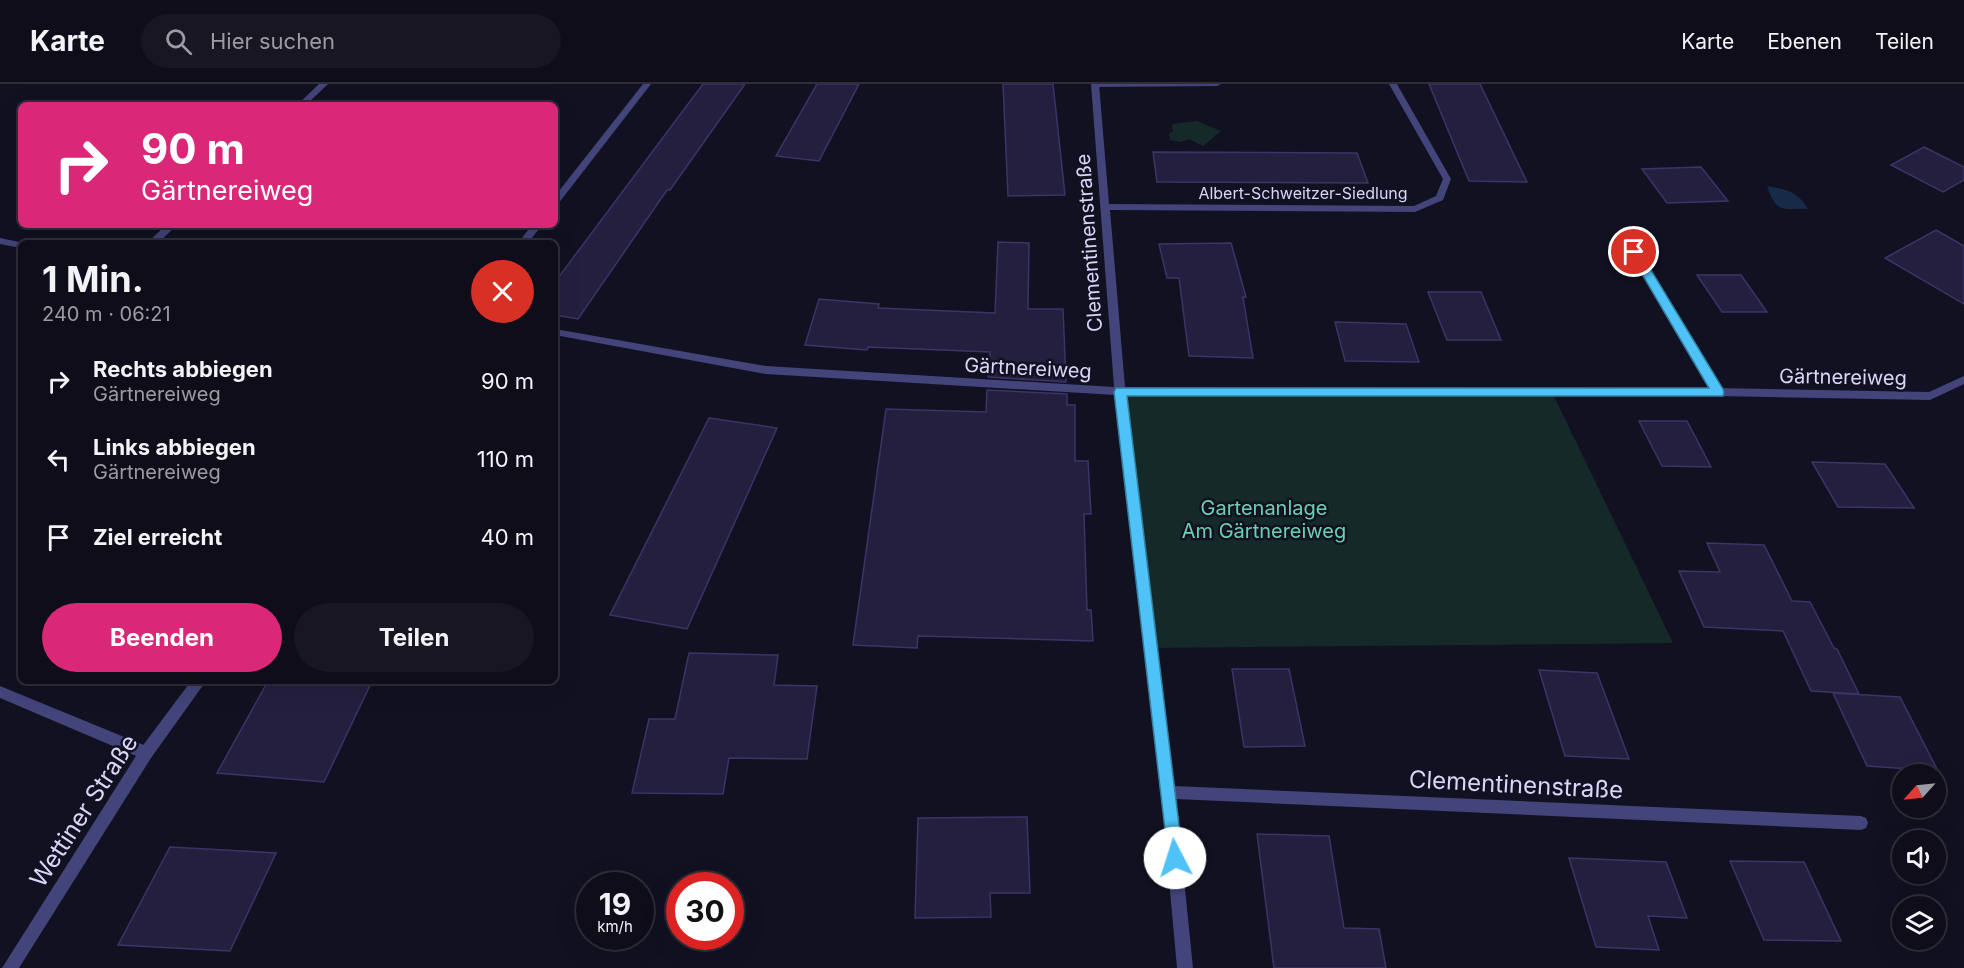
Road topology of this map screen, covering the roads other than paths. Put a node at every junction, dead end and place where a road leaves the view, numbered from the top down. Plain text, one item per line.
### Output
1 (324, 84) edge
2 (647, 84) edge
3 (1217, 84) edge
4 (1393, 84) edge
5 (1095, 85) edge
6 (305, 102) edge
7 (558, 198) edge
8 (1106, 207) junction
9 (169, 228) edge
10 (535, 228) edge
11 (155, 240) edge
12 (525, 240) edge
13 (0, 241) edge
14 (18, 244) edge
15 (1634, 252) dead end
16 (558, 333) edge
17 (1964, 380) edge
18 (1120, 392) junction
19 (1718, 392) junction
20 (197, 684) edge
21 (0, 692) edge
22 (146, 753) junction
23 (1168, 792) junction
24 (1861, 823) dead end
25 (10, 968) edge
26 (1185, 968) edge

1 - 6 street
2 - 7 street
3 - 5 street
4 - 8 street, Albert-Schweitzer-Siedlung
5 - 8 street, Clementinenstraße
8 - 18 street, Clementinenstraße
9 - 11 street
10 - 12 street
13 - 14 street
15 - 19 street
16 - 18 street, Gärtnereiweg
17 - 19 street, Gärtnereiweg
18 - 19 street, Gärtnereiweg
18 - 23 street, Clementinenstraße
20 - 22 street, Wettiner Straße
21 - 22 street
22 - 25 street, Wettiner Straße
23 - 24 street, Clementinenstraße
23 - 26 street, Clementinenstraße

